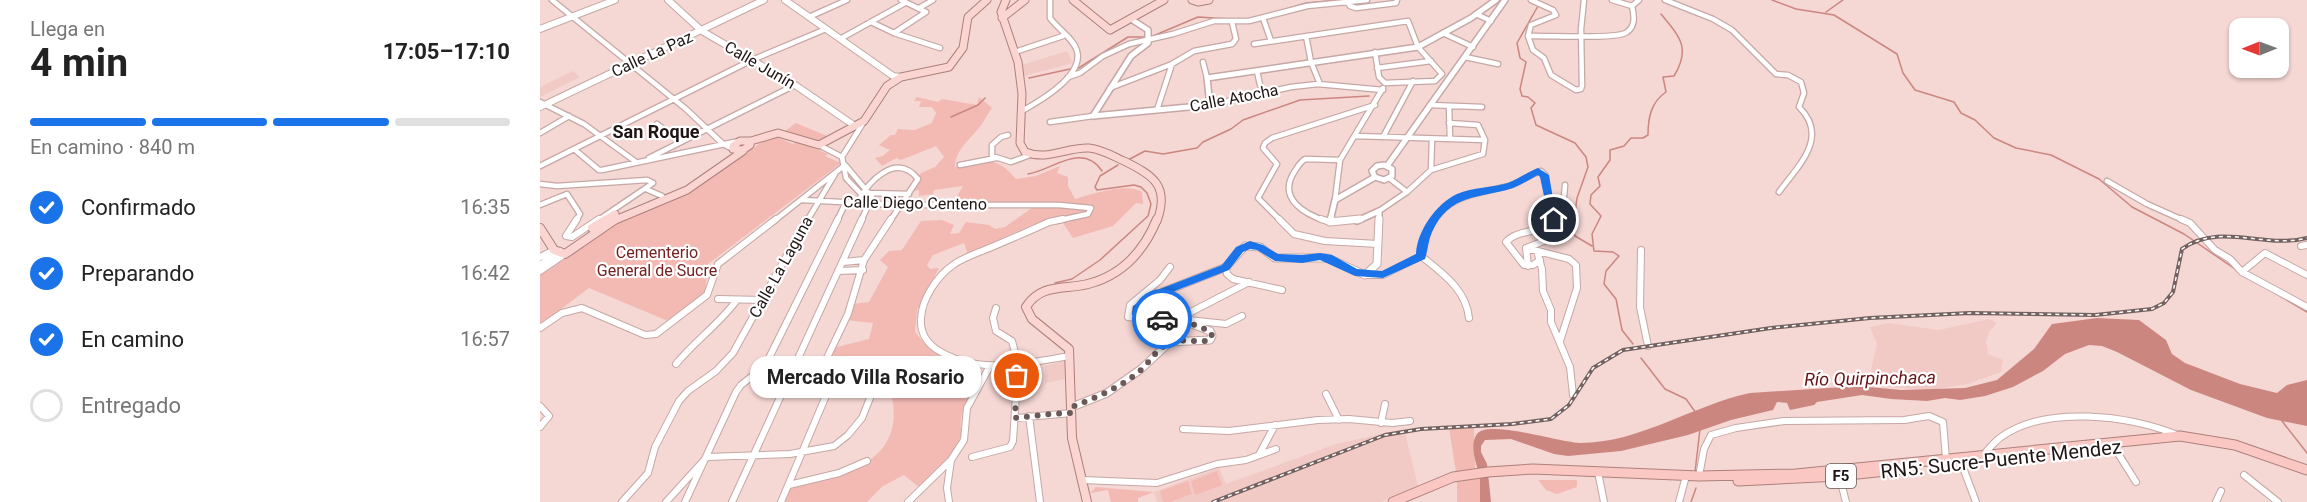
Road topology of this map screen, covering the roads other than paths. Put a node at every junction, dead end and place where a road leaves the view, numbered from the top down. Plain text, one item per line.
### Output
1 (552, 0) edge
2 (615, 0) edge
3 (668, 0) edge
4 (764, 0) edge
5 (785, 0) edge
6 (847, 0) edge
7 (933, 0) edge
8 (987, 0) edge
9 (1006, 0) edge
10 (1025, 0) edge
11 (1050, 0) edge
12 (1073, 0) edge
13 (1164, 0) edge
14 (1192, 0) edge
15 (1209, 0) edge
16 (1367, 0) edge
17 (1397, 0) edge
18 (1495, 0) edge
19 (1531, 0) edge
20 (1584, 0) edge
21 (1612, 0) edge
22 (1639, 0) edge
23 (1665, 0) edge
24 (903, 1) edge
25 (1347, 1) edge
26 (1504, 2) edge
27 (1632, 6) junction
28 (919, 8) junction
29 (1476, 14) junction
30 (572, 16) junction
31 (809, 17) junction
32 (1002, 18) junction
33 (1263, 18) junction
34 (1131, 19) junction
35 (1232, 21) junction
36 (1491, 21) junction
37 (871, 22) junction
38 (540, 29) edge
39 (826, 29) junction
40 (702, 31) junction
41 (894, 33) junction
42 (1443, 33) junction
43 (1581, 35) junction
44 (1063, 36) junction
45 (1306, 36) junction
46 (1528, 36) junction
47 (1149, 38) junction
48 (840, 39) junction
49 (1270, 41) junction
50 (1254, 44) dead end
51 (1418, 47) junction
52 (1473, 47) junction
53 (940, 48) dead end
54 (1015, 52) junction
55 (1375, 52) junction
56 (1465, 57) junction
57 (752, 60) junction
58 (1431, 61) junction
59 (1203, 62) dead end
60 (1311, 62) junction
61 (1498, 64) dead end
62 (630, 65) junction
63 (1172, 65) junction
64 (1377, 68) junction
65 (1257, 71) junction
66 (1455, 73) junction
67 (1442, 74) junction
68 (897, 76) junction
69 (1068, 77) junction
70 (1207, 78) junction
71 (1413, 81) junction
72 (1434, 81) junction
73 (1385, 83) junction
74 (1320, 84) junction
75 (795, 85) junction
76 (1260, 85) dead end
77 (1444, 87) junction
78 (1110, 88) junction
79 (1383, 90) junction
80 (674, 99) junction
81 (542, 105) edge
82 (1210, 105) junction
83 (1375, 105) junction
84 (1430, 105) junction
85 (1449, 106) junction
86 (1482, 107) dead end
87 (1157, 110) junction
88 (1022, 111) junction
89 (569, 116) junction
90 (1093, 116) junction
91 (866, 118) junction
92 (1050, 122) dead end
93 (1449, 123) junction
94 (657, 124) dead end
95 (854, 125) junction
96 (707, 129) junction
97 (540, 133) edge
98 (669, 134) dead end
99 (1008, 135) dead end
100 (600, 136) junction
101 (1355, 136) junction
102 (1383, 137) junction
103 (1406, 138) junction
104 (1432, 139) junction
105 (1450, 139) junction
106 (1485, 140) junction
107 (740, 141) junction
108 (723, 144) junction
109 (748, 145) junction
110 (817, 145) junction
111 (574, 149) junction
112 (734, 150) junction
113 (1030, 155) junction
114 (842, 157) junction
115 (996, 158) junction
116 (1340, 160) junction
117 (643, 161) junction
118 (636, 162) junction
119 (845, 165) junction
120 (960, 165) dead end
121 (540, 166) edge
122 (1387, 166) junction
123 (1431, 170) junction
124 (835, 174) junction
125 (1375, 177) junction
126 (1389, 178) junction
127 (2107, 181) dead end
128 (540, 183) edge
129 (1565, 184) dead end
130 (550, 186) junction
131 (646, 189) junction
132 (1407, 192) junction
133 (1779, 192) dead end
134 (555, 193) dead end
135 (567, 194) joint
136 (909, 194) junction
137 (662, 196) junction
138 (866, 196) junction
139 (802, 200) junction
140 (818, 200) junction
141 (1335, 200) junction
142 (846, 202) junction
143 (857, 202) junction
144 (540, 205) edge
145 (900, 205) junction
146 (1379, 211) junction
147 (595, 214) dead end
148 (608, 218) junction
149 (1330, 222) junction
150 (541, 231) edge
151 (1378, 244) junction
152 (1526, 248) junction
153 (1641, 250) dead end
154 (1537, 251) junction
155 (560, 252) junction
156 (1421, 256) junction
157 (540, 257) edge
158 (864, 260) junction
159 (1540, 260) junction
160 (843, 262) junction
161 (540, 265) edge
162 (1528, 266) junction
163 (1170, 267) dead end
164 (1226, 267) junction
165 (863, 270) junction
166 (540, 271) edge
167 (838, 271) junction
168 (2242, 272) junction
169 (1365, 274) junction
170 (2307, 275) edge
171 (1249, 282) junction
172 (1282, 290) dead end
173 (718, 299) dead end
174 (737, 300) junction
175 (763, 300) junction
176 (2307, 307) edge
177 (996, 308) dead end
178 (1191, 312) dead end
179 (1242, 316) dead end
180 (1469, 318) dead end
181 (1144, 319) junction
182 (1182, 320) junction
183 (540, 328) edge
184 (1560, 341) junction
185 (1648, 346) dead end
186 (1071, 356) junction
187 (676, 364) dead end
188 (1018, 364) junction
189 (823, 366) junction
190 (990, 366) junction
191 (794, 368) junction
192 (836, 372) junction
193 (784, 390) junction
194 (1326, 394) dead end
195 (1573, 395) dead end
196 (1385, 404) dead end
197 (540, 406) edge
198 (1072, 410) junction
199 (1029, 416) junction
200 (1015, 418) junction
201 (1339, 420) junction
202 (1410, 421) dead end
203 (1381, 423) junction
204 (1275, 425) junction
205 (540, 427) edge
206 (1183, 429) dead end
207 (2180, 436) junction
208 (2114, 447) junction
209 (1276, 448) dead end
210 (803, 452) junction
211 (1984, 454) junction
212 (1259, 455) junction
213 (754, 456) junction
214 (707, 457) junction
215 (972, 457) dead end
216 (1946, 459) junction
217 (867, 460) dead end
218 (951, 460) junction
219 (1959, 460) junction
220 (2307, 470) edge
221 (1838, 473) junction
222 (1598, 475) junction
223 (2244, 475) dead end
224 (1700, 476) junction
225 (2307, 476) edge
226 (1685, 478) junction
227 (1082, 480) junction
228 (2136, 482) dead end
229 (789, 485) junction
230 (2221, 491) dead end
231 (622, 502) edge
232 (666, 502) edge
233 (685, 502) edge
234 (732, 502) edge
235 (781, 502) edge
236 (908, 502) edge
237 (950, 502) edge
238 (1040, 502) edge
239 (1087, 502) edge
240 (1393, 502) edge
241 (1604, 502) edge
242 (1679, 502) edge
243 (1846, 502) edge
244 (1976, 502) edge
245 (2216, 502) edge
246 (2278, 502) edge

1 - 30 street
2 - 30 main road
3 - 40 main road, Calle Junín
4 - 40 main road, Calle La Paz
5 - 31 main road
6 - 31 street
7 - 28 street
8 - 68 main road
9 - 32 main road
10 - 32 main road
11 - 44 street
12 - 34 main road
13 - 34 main road
14 - 15 main road
16 - 25 street
17 - 25 street
18 - 26 street
18 - 29 street
19 - 46 street
20 - 43 street
21 - 27 street
22 - 27 street
23 - 133 street
24 - 28 street
24 - 37 street
25 - 33 street
26 - 36 street
27 - 43 street
28 - 41 street
29 - 36 street
29 - 42 street
30 - 38 main road
30 - 62 street
31 - 39 main road
32 - 54 main road
33 - 35 street
33 - 49 street
34 - 47 street
35 - 47 street
35 - 63 street
36 - 52 street
37 - 41 street
37 - 48 street
39 - 48 main road
39 - 57 street
40 - 57 main road, Calle Junín
40 - 62 main road, Calle La Paz
41 - 53 street
42 - 51 street
42 - 52 street
43 - 46 street
43 - 46 street
44 - 54 street
44 - 69 street
45 - 49 street
45 - 51 street
45 - 60 street
47 - 69 street
47 - 78 street
48 - 68 main road
49 - 50 street
51 - 55 street
51 - 58 street
52 - 56 street
54 - 88 main road
55 - 60 street
55 - 64 street
56 - 61 street
56 - 66 street
57 - 75 main road, Calle Junín
57 - 80 street
58 - 64 street
58 - 67 street
59 - 70 street
60 - 65 street
60 - 74 street
62 - 80 street
62 - 81 main road, Calle La Paz
63 - 78 street
63 - 87 street
64 - 73 street
65 - 70 street
65 - 76 street
66 - 67 street
66 - 77 street
67 - 72 street
68 - 91 main road
69 - 88 street
70 - 82 street
71 - 72 street
71 - 73 street
71 - 102 street
72 - 77 street
73 - 79 street
74 - 79 street, Calle Atocha
74 - 82 street, Calle Atocha
75 - 95 main road, Calle Junín
75 - 96 street
77 - 84 street
78 - 90 street
79 - 83 street
80 - 96 street
80 - 100 street
81 - 89 street
82 - 87 street, Calle Atocha
83 - 101 street
83 - 151 street
84 - 85 street
84 - 103 street
85 - 86 street
85 - 93 street
87 - 90 street, Calle Atocha
88 - 113 main road
89 - 97 street
89 - 100 street
90 - 92 street, Calle Atocha
91 - 95 main road
91 - 114 street
93 - 105 street
93 - 106 street
94 - 98 street
95 - 110 main road
96 - 108 street
96 - 117 street
99 - 115 street
100 - 111 street
100 - 118 street
101 - 102 street
101 - 116 street
102 - 103 street
103 - 104 street
103 - 122 street
104 - 105 street
104 - 123 street
105 - 106 street
106 - 123 street
107 - 108 street
107 - 109 main road
107 - 112 main road
108 - 112 street
108 - 117 street
109 - 110 main road
109 - 112 main road
109 - 148 main road
110 - 114 street
111 - 118 street
111 - 121 street
112 - 137 main road
113 - 115 street
113 - 186 main road
114 - 119 street
115 - 120 street
116 - 141 street
116 - 149 street
117 - 118 street
119 - 124 street
119 - 138 street
122 - 125 street
122 - 126 street
123 - 132 street
124 - 139 street
124 - 140 street, Calle La Laguna
125 - 126 street
125 - 141 street
126 - 132 street
127 - 168 street
128 - 130 street
129 - 152 street
130 - 131 street
130 - 134 street
131 - 137 street
131 - 148 street
132 - 146 street
135 - 144 street
135 - 148 street
136 - 138 street
136 - 138 street
136 - 145 street
137 - 148 main road
138 - 143 street, Calle Diego Centeno
138 - 143 street
138 - 145 street, Calle Diego Centeno
138 - 160 street
139 - 140 street, Calle Diego Centeno
139 - 183 street
140 - 142 street, Calle Diego Centeno
140 - 175 street, Calle La Laguna
141 - 149 street
142 - 143 street, Calle Diego Centeno
142 - 214 street
145 - 158 street
145 - 190 street, Calle Diego Centeno
146 - 149 street
146 - 151 street
147 - 148 street
148 - 155 main road
150 - 155 main road
151 - 169 street
152 - 154 street
152 - 162 street
153 - 185 street
154 - 159 street
154 - 184 street
155 - 157 street
155 - 161 street
155 - 166 street
156 - 162 street
156 - 169 street
156 - 180 street
158 - 160 street
158 - 165 street
159 - 162 street
159 - 184 street
160 - 167 street
163 - 181 street
164 - 169 street
164 - 171 street
164 - 181 street
165 - 167 street
165 - 189 street
167 - 191 street
168 - 170 street
168 - 176 street
171 - 172 street
171 - 178 street
173 - 174 street
174 - 175 street
174 - 187 street
175 - 231 street, Calle La Laguna
177 - 188 street
179 - 182 street
181 - 182 street
182 - 198 street
184 - 195 street
186 - 188 street
186 - 198 main road
188 - 190 street
188 - 200 street
189 - 191 street
189 - 192 street
189 - 193 street
190 - 218 street
191 - 193 street
192 - 210 street
192 - 210 street
193 - 213 street
194 - 201 street
196 - 203 street
197 - 205 street
198 - 199 street
198 - 227 main road
199 - 200 street
199 - 238 street
200 - 215 street
201 - 203 street
201 - 204 street
202 - 203 street
204 - 206 street
204 - 212 street
207 - 211 highway, RN5: Sucre-Puente Mendez / F5
207 - 211 street
207 - 220 highway, RN5: Sucre-Puente Mendez / F5
208 - 219 highway, RN5: Sucre-Puente Mendez / F5
208 - 225 highway, RN5: Sucre-Puente Mendez / F5
208 - 228 street
209 - 212 street
210 - 213 street
210 - 229 street
211 - 219 highway, RN5: Sucre-Puente Mendez / F5
212 - 227 street
213 - 214 street
213 - 234 street
214 - 232 street
214 - 233 street
216 - 219 highway, RN5: Sucre-Puente Mendez / F5
216 - 221 highway, RN5: Sucre-Puente Mendez / F5
216 - 224 street
217 - 229 street
218 - 236 street
218 - 237 street
219 - 221 highway, RN5: Sucre-Puente Mendez / F5
219 - 244 street
221 - 224 highway, RN5: Sucre-Puente Mendez / F5
221 - 226 highway, RN5: Sucre-Puente Mendez / F5
221 - 243 street
222 - 226 highway, RN5: Sucre-Puente Mendez / F5
222 - 240 highway, RN5: Sucre-Puente Mendez / F5
222 - 241 street
223 - 246 street
224 - 226 highway, RN5: Sucre-Puente Mendez / F5
226 - 242 street
227 - 239 main road
229 - 235 street
230 - 245 street

